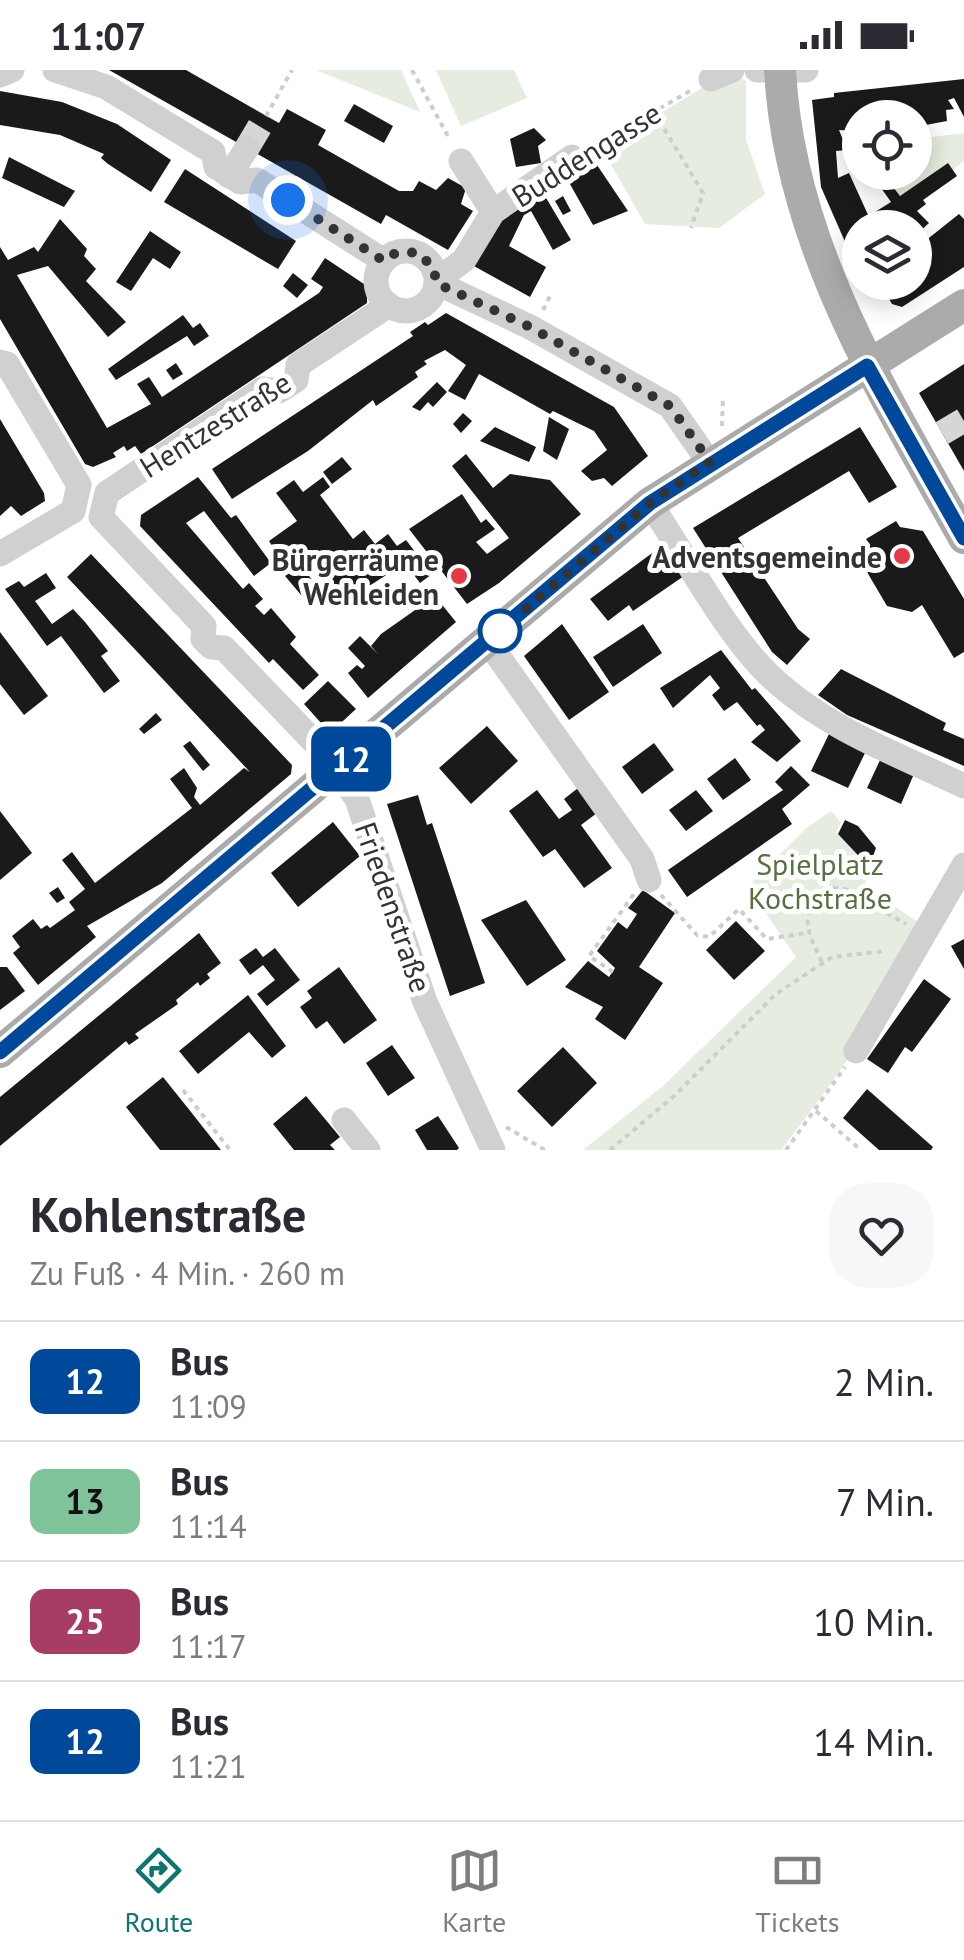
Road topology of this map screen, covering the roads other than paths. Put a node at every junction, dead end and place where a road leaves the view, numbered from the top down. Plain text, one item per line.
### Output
1 (12, 70) edge
2 (55, 70) edge
3 (781, 71) edge
4 (0, 75) edge
5 (247, 148) tunnel mouth
6 (572, 157) road end
7 (462, 160) road end
8 (229, 176) junction
9 (493, 212) junction
10 (384, 261) junction
11 (437, 282) junction
12 (389, 305) junction
13 (964, 305) edge
14 (0, 362) edge
15 (867, 366) junction
16 (710, 462) junction
17 (650, 503) junction
18 (101, 518) joint
19 (964, 538) edge
20 (0, 554) edge
21 (488, 642) junction
22 (336, 772) junction
23 (964, 786) edge
24 (964, 865) edge
25 (649, 880) road end
26 (856, 1050) road end
27 (0, 1052) edge
28 (344, 1120) dead end
29 (368, 1150) edge
30 (494, 1150) edge

1 - 4 street
2 - 8 street
3 - 15 main road
5 - 8 street
6 - 9 street, Buddengasse
7 - 9 street, Buddengasse
8 - 10 street
9 - 11 street, Buddengasse
10 - 11 street
10 - 12 street
11 - 12 street
11 - 16 street
12 - 18 street, Hentzestraße
13 - 15 main road
14 - 20 street
15 - 16 main road
15 - 19 main road
16 - 17 main road
17 - 21 main road
17 - 23 street
18 - 22 street, Friedenstraße
21 - 22 main road
21 - 25 street
22 - 27 main road
22 - 30 street, Friedenstraße
24 - 26 street
28 - 29 street

